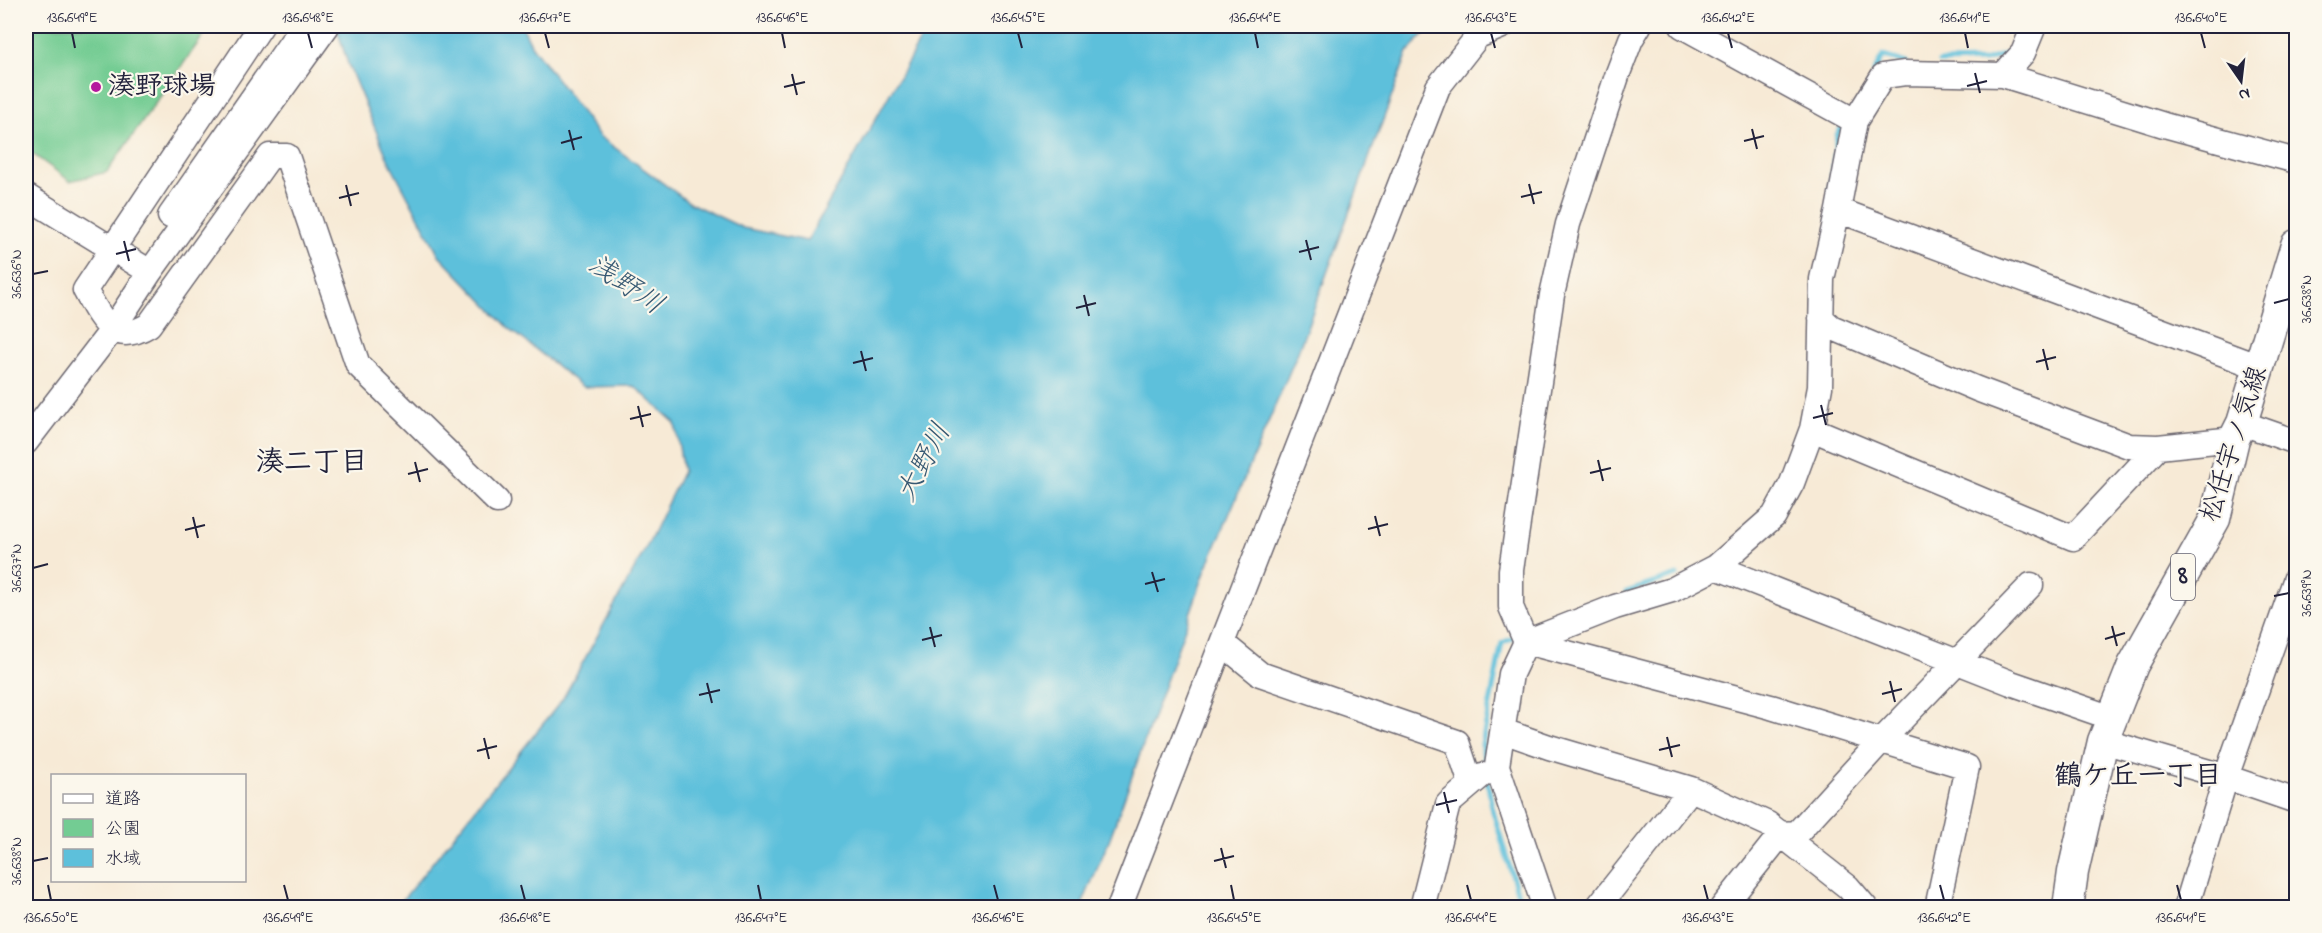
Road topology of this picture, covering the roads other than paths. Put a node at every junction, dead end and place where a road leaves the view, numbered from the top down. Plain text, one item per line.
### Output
1 (261, 26) edge
2 (318, 26) edge
3 (1502, 26) edge
4 (1639, 26) edge
5 (1682, 26) edge
6 (2034, 26) edge
7 (2003, 75) junction
8 (1855, 121) junction
9 (2296, 160) edge
10 (26, 196) edge
11 (1838, 210) junction
12 (2296, 245) edge
13 (111, 249) junction
14 (143, 268) junction
15 (1821, 318) junction
16 (106, 324) junction
17 (2259, 367) junction
18 (1812, 429) junction
19 (2238, 431) junction
20 (31, 434) edge
21 (2296, 440) edge
22 (2158, 447) junction
23 (497, 501) dead end
24 (1716, 567) junction
25 (2296, 578) edge
26 (2031, 585) dead end
27 (1523, 636) junction
28 (1222, 643) junction
29 (1958, 662) junction
30 (2107, 730) junction
31 (1503, 731) junction
32 (1881, 741) junction
33 (1484, 774) junction
34 (2226, 777) junction
35 (1691, 789) junction
36 (2296, 801) edge
37 (1782, 834) junction
38 (1865, 907) edge
39 (1119, 908) edge
40 (1422, 908) edge
41 (1545, 908) edge
42 (1597, 908) edge
43 (1722, 908) edge
44 (1937, 908) edge
45 (2068, 908) edge
46 (2186, 908) edge

1 - 13 street
2 - 14 street
3 - 28 street
4 - 27 street
5 - 8 street
6 - 7 street
7 - 8 street
7 - 9 street
8 - 11 street
10 - 13 street
11 - 15 street
11 - 17 street
12 - 17 main road, 松任宇ノ気線 / 8
13 - 14 street
13 - 16 street
14 - 16 street
15 - 18 street
15 - 22 street
16 - 20 street
16 - 23 street
17 - 19 main road, 松任宇ノ気線 / 8
18 - 22 street
18 - 24 street
19 - 21 street
19 - 22 street
19 - 30 main road, 松任宇ノ気線 / 8
24 - 27 street
24 - 29 street
25 - 34 street
26 - 29 street
27 - 31 street
27 - 32 street
28 - 33 street
28 - 39 street
29 - 30 street
29 - 32 street
30 - 34 street
30 - 45 main road, 松任宇ノ気線 / 8
31 - 33 street
31 - 35 street
32 - 37 street
32 - 44 street
33 - 40 street
33 - 41 street
34 - 36 street
34 - 46 street
35 - 37 street
35 - 42 street
37 - 38 street
37 - 43 street

